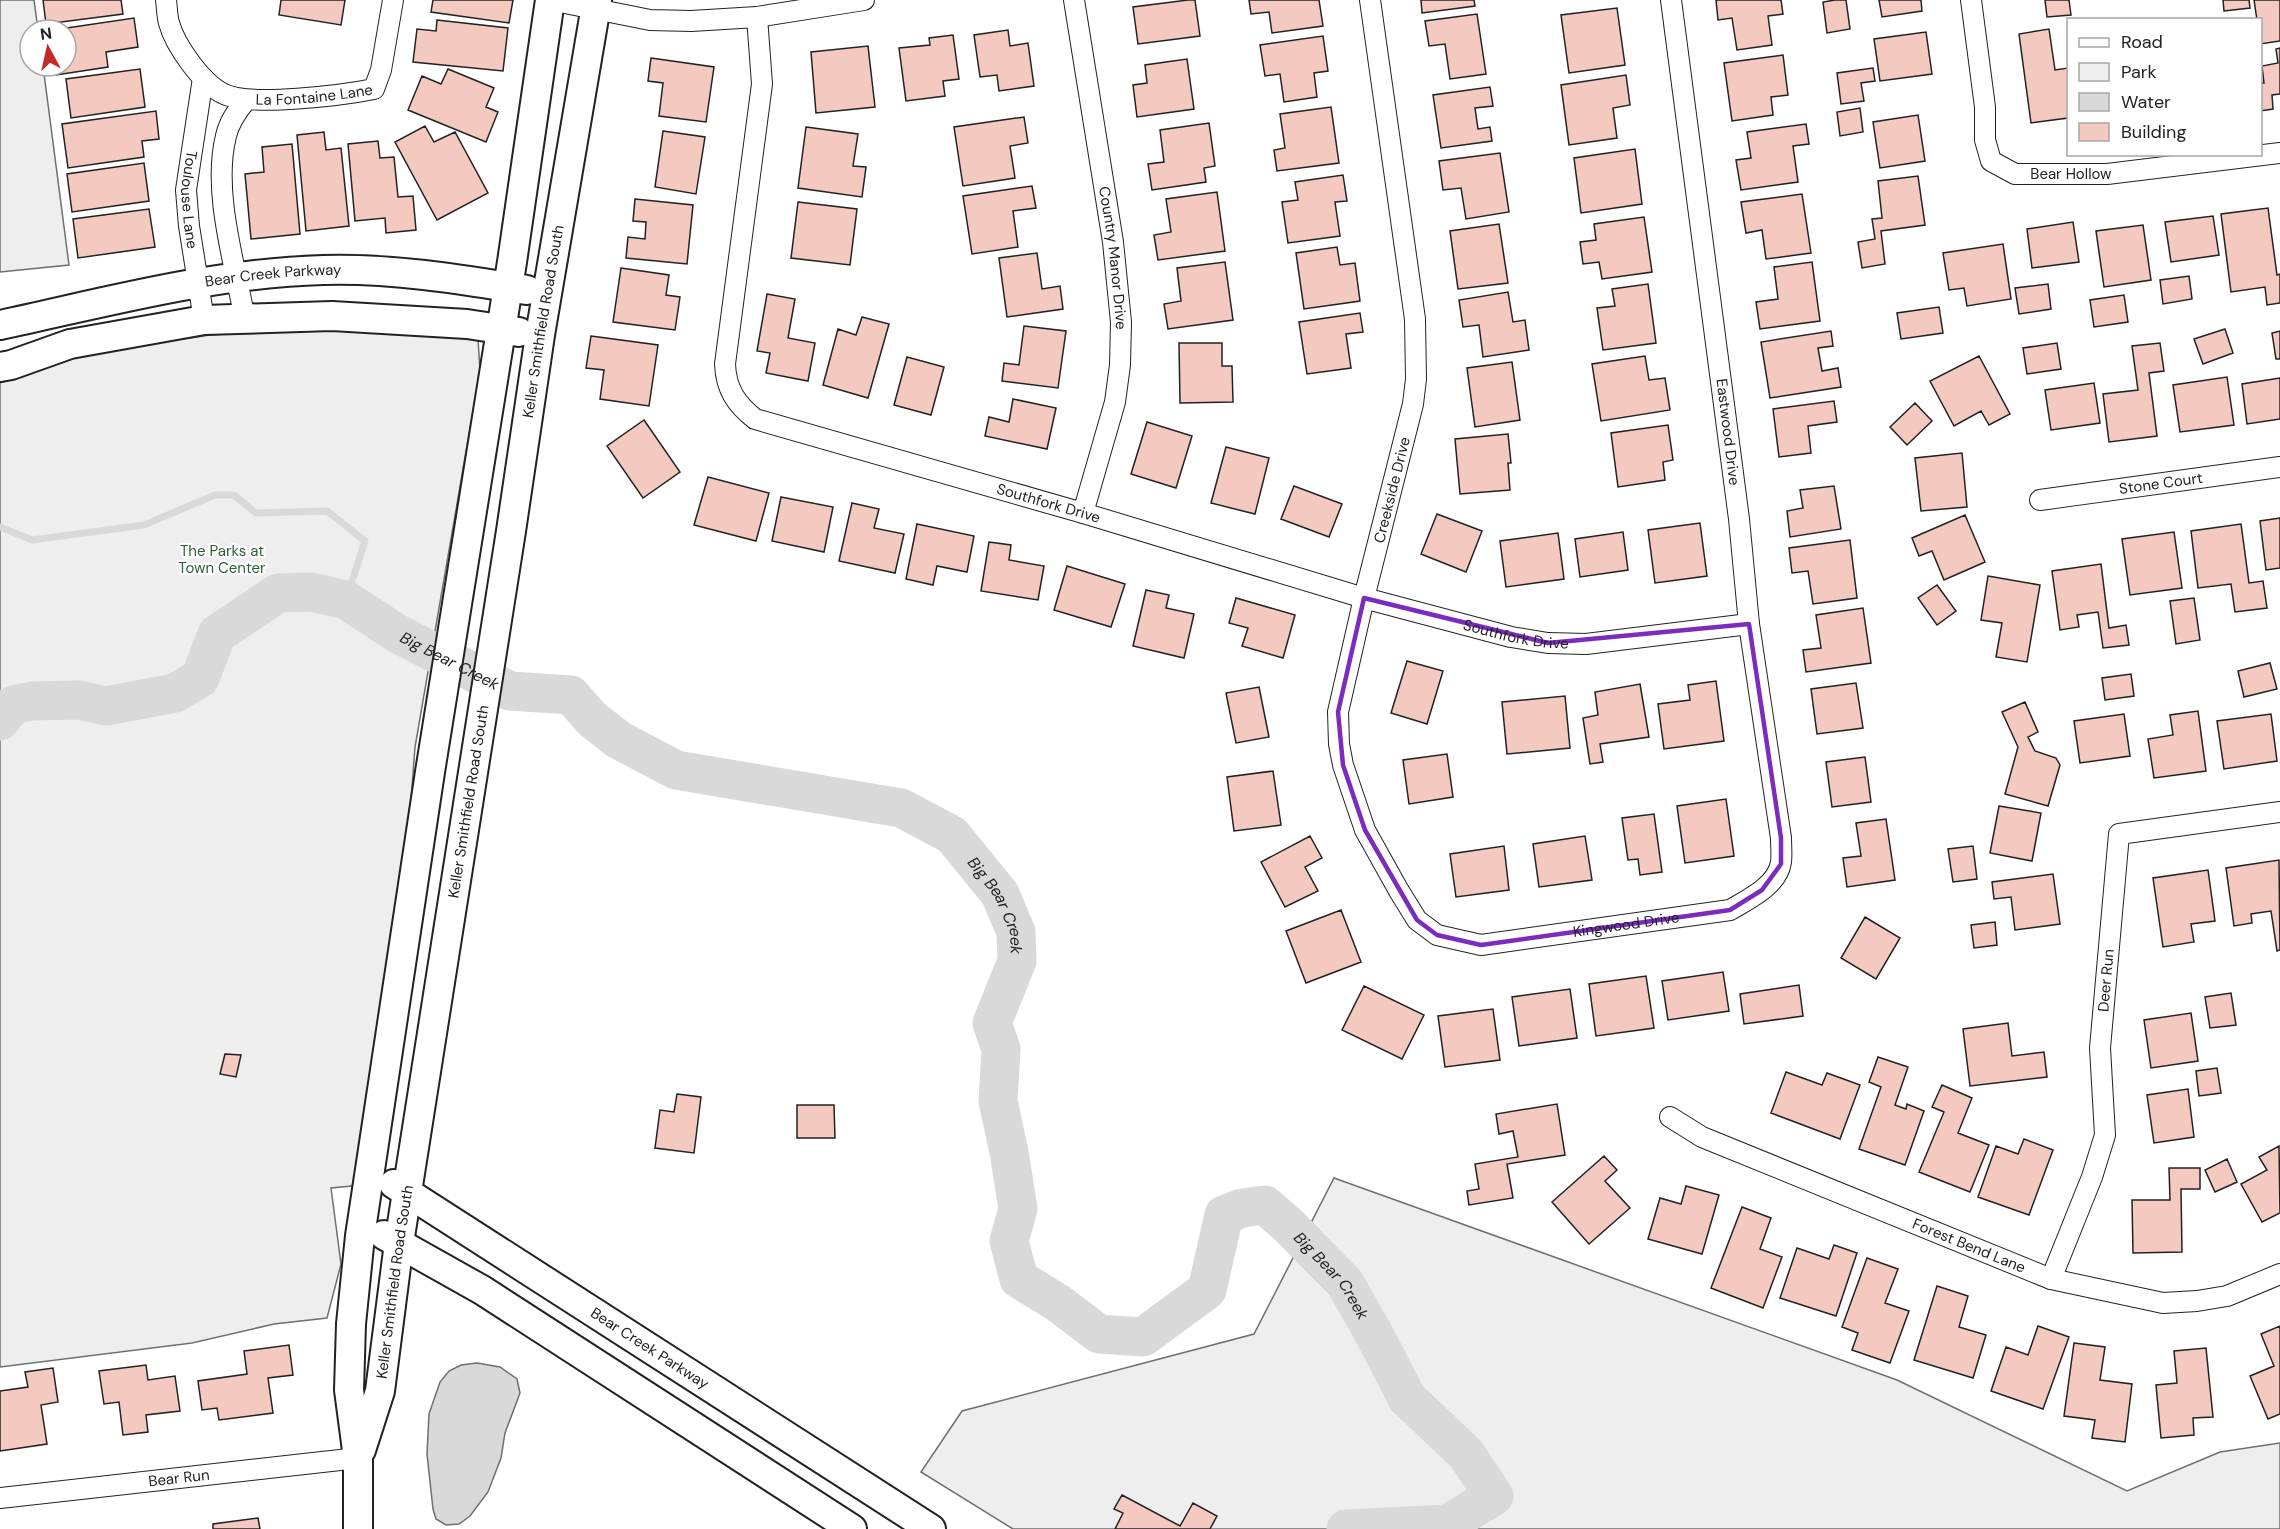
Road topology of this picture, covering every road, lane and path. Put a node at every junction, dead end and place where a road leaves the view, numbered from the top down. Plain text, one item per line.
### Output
1 (166, 0) edge
2 (393, 0) edge
3 (550, 0) edge
4 (864, 0) edge
5 (1074, 0) edge
6 (1370, 0) edge
7 (1671, 0) edge
8 (1971, 0) edge
9 (596, 5) edge
10 (758, 17) junction
11 (203, 78) junction
12 (246, 100) junction
13 (2280, 153) edge
14 (2262, 155) edge
15 (2255, 156) edge
16 (238, 277) junction
17 (197, 282) junction
18 (508, 287) junction
19 (547, 293) junction
20 (204, 320) junction
21 (245, 320) junction
22 (0, 325) edge
23 (502, 329) junction
24 (540, 335) junction
25 (0, 367) edge
26 (2280, 467) edge
27 (2040, 500) dead end
28 (1083, 513) junction
29 (1364, 598) junction
30 (1749, 624) junction
31 (2280, 812) edge
32 (1781, 864) joint
33 (1452, 940) joint
34 (1670, 1117) dead end
35 (370, 1168) junction
36 (407, 1192) junction
37 (362, 1222) junction
38 (399, 1243) junction
39 (2280, 1274) edge
40 (2051, 1279) junction
41 (671, 1362) junction
42 (649, 1398) junction
43 (358, 1458) junction
44 (862, 1485) junction
45 (0, 1498) edge
46 (846, 1525) edge
47 (358, 1529) edge
48 (931, 1529) edge

1 - 11 street, La Fontaine Lane
2 - 12 street, La Fontaine Lane
3 - 9 street
3 - 18 main road, Keller Smithfield Road South
4 - 10 street
5 - 28 street, Country Manor Drive
6 - 29 street, Creekside Drive
7 - 30 street, Eastwood Drive
8 - 15 street, Bear Hollow
9 - 10 street
9 - 19 main road, Keller Smithfield Road South
10 - 28 street, Southfork Drive
11 - 12 street, La Fontaine Lane
11 - 17 street, Toulouse Lane
12 - 16 street, Toulouse Lane
13 - 14 street, Bear Hollow
16 - 17 main road, Bear Creek Parkway
16 - 18 main road, Bear Creek Parkway
16 - 21 street, Toulouse Lane
17 - 20 street, Toulouse Lane
17 - 22 main road, Bear Creek Parkway
18 - 19 main road, Bear Creek Parkway
18 - 23 main road, Keller Smithfield Road South
19 - 24 main road, Keller Smithfield Road South
20 - 21 main road
20 - 25 main road
21 - 23 main road
23 - 24 main road
23 - 35 main road, Keller Smithfield Road South
24 - 36 main road, Keller Smithfield Road South
26 - 27 street, Stone Court
28 - 29 street, Southfork Drive
29 - 30 street, Southfork Drive
29 - 33 street, Creekside Drive
30 - 32 street, Eastwood Drive
31 - 40 street, Deer Run
32 - 33 street, Kingwood Drive
34 - 40 street, Forest Bend Lane
35 - 36 main road, Bear Creek Parkway
35 - 37 main road, Keller Smithfield Road South
36 - 38 main road, Keller Smithfield Road South
36 - 41 main road, Bear Creek Parkway
37 - 38 main road
37 - 43 main road, Keller Smithfield Road South
38 - 42 main road
38 - 43 main road, Keller Smithfield Road South
39 - 40 street, Forest Bend Lane
41 - 42 main road
41 - 44 main road, Bear Creek Parkway
42 - 46 main road
43 - 45 street, Bear Run
43 - 47 main road, Keller Smithfield Road South
44 - 46 main road
44 - 48 main road, Bear Creek Parkway

